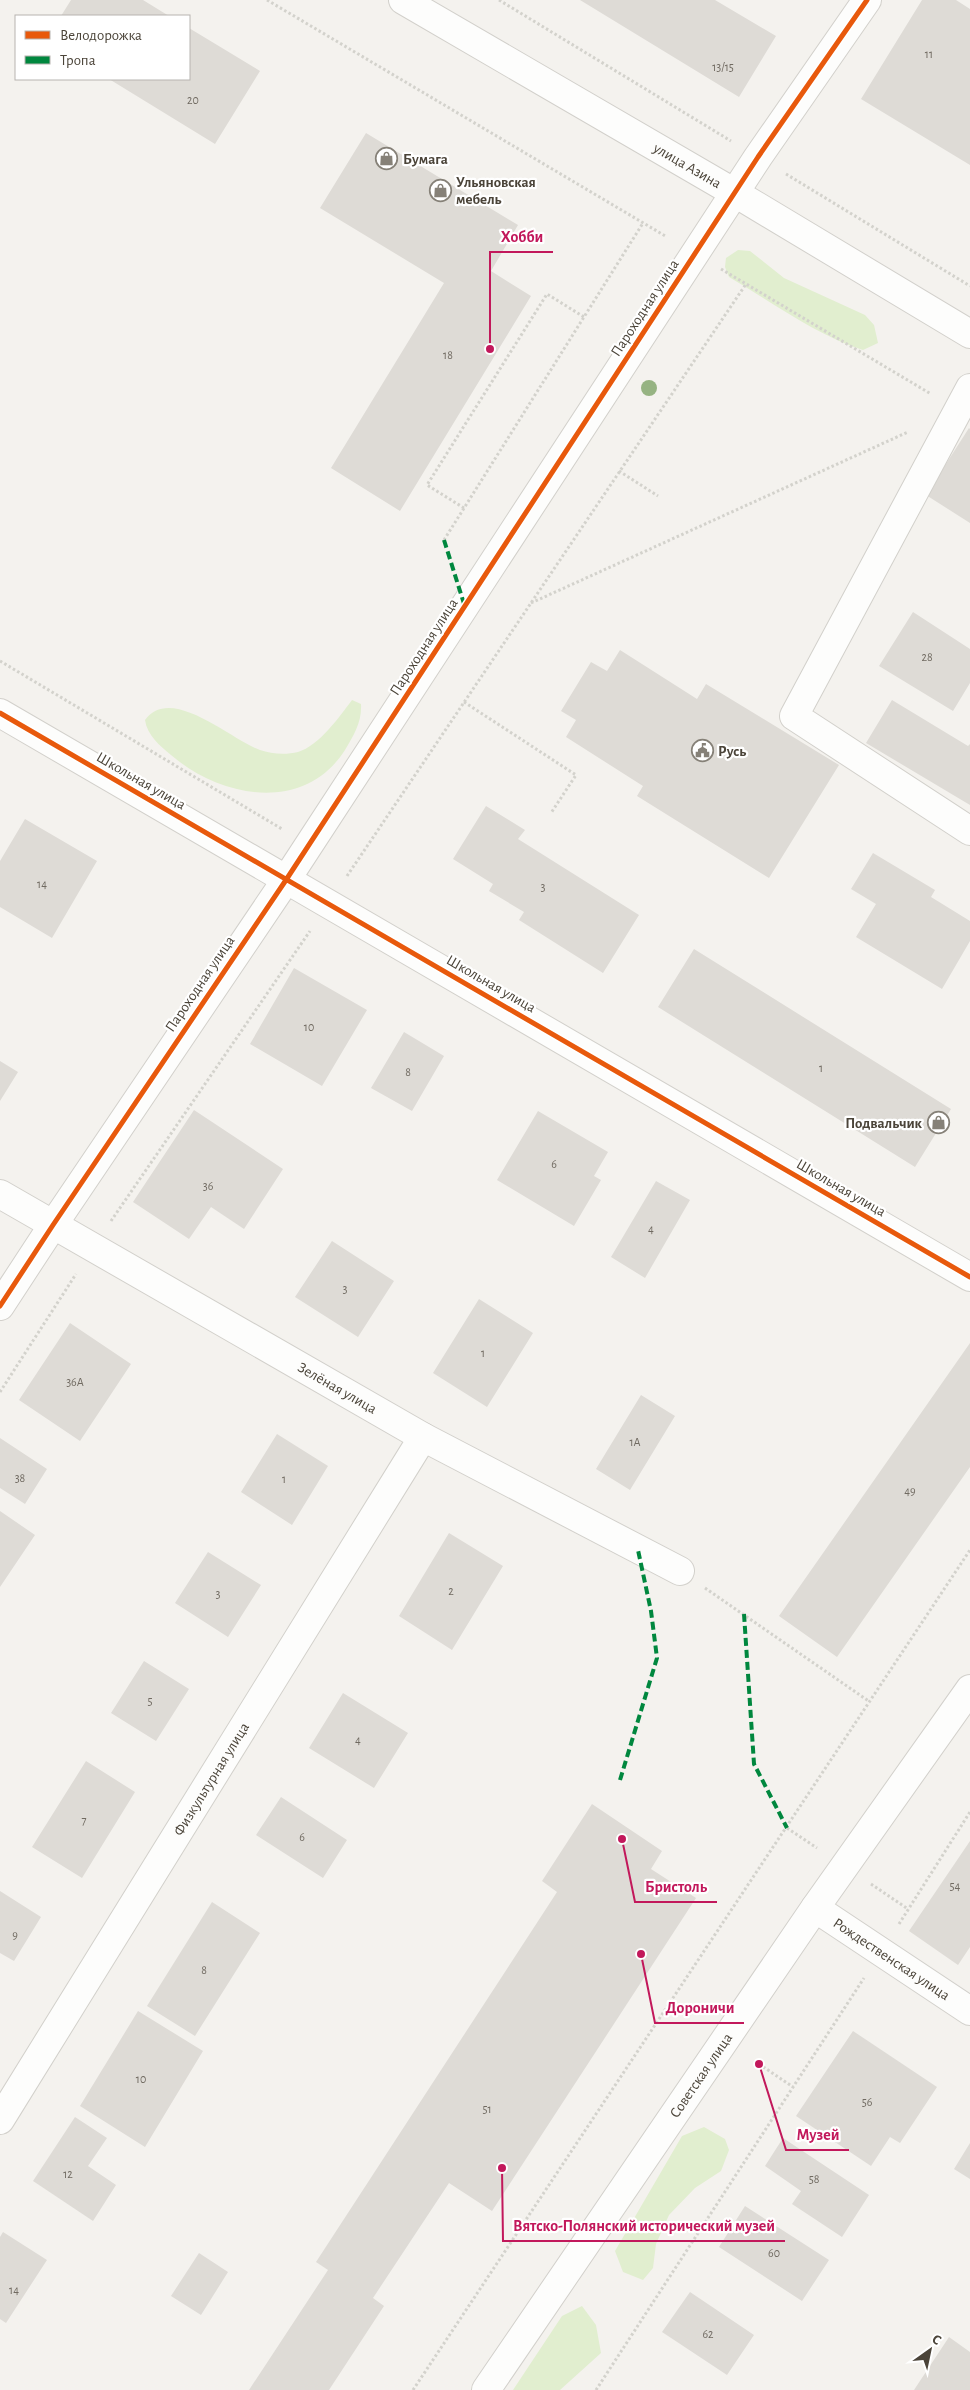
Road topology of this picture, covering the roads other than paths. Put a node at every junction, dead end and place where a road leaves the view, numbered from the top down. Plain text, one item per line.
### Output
1 (403, 0) edge
2 (867, 0) edge
3 (735, 193) junction
4 (970, 334) edge
5 (964, 399) edge
6 (0, 713) edge
7 (970, 831) edge
8 (286, 880) junction
9 (0, 1194) edge
10 (52, 1224) junction
11 (970, 1277) edge
12 (0, 1306) edge
13 (423, 1437) junction
14 (680, 1571) dead end
15 (970, 1689) edge
16 (815, 1908) junction
17 (970, 2011) edge
18 (0, 2120) edge
19 (486, 2390) edge

1 - 3 street, улица Азина
2 - 3 street, Пароходная улица
3 - 4 street, улица Азина
3 - 8 street, Пароходная улица
5 - 7 street
6 - 8 street, Школьная улица
8 - 10 street, Пароходная улица
8 - 11 street, Школьная улица
9 - 10 street, Зелёная улица
10 - 12 street, Пароходная улица
10 - 13 street, Зелёная улица
13 - 14 street, Зелёная улица
13 - 18 street, Физкультурная улица
15 - 16 street, Советская улица
16 - 17 street, Рождественская улица
16 - 19 street, Советская улица

